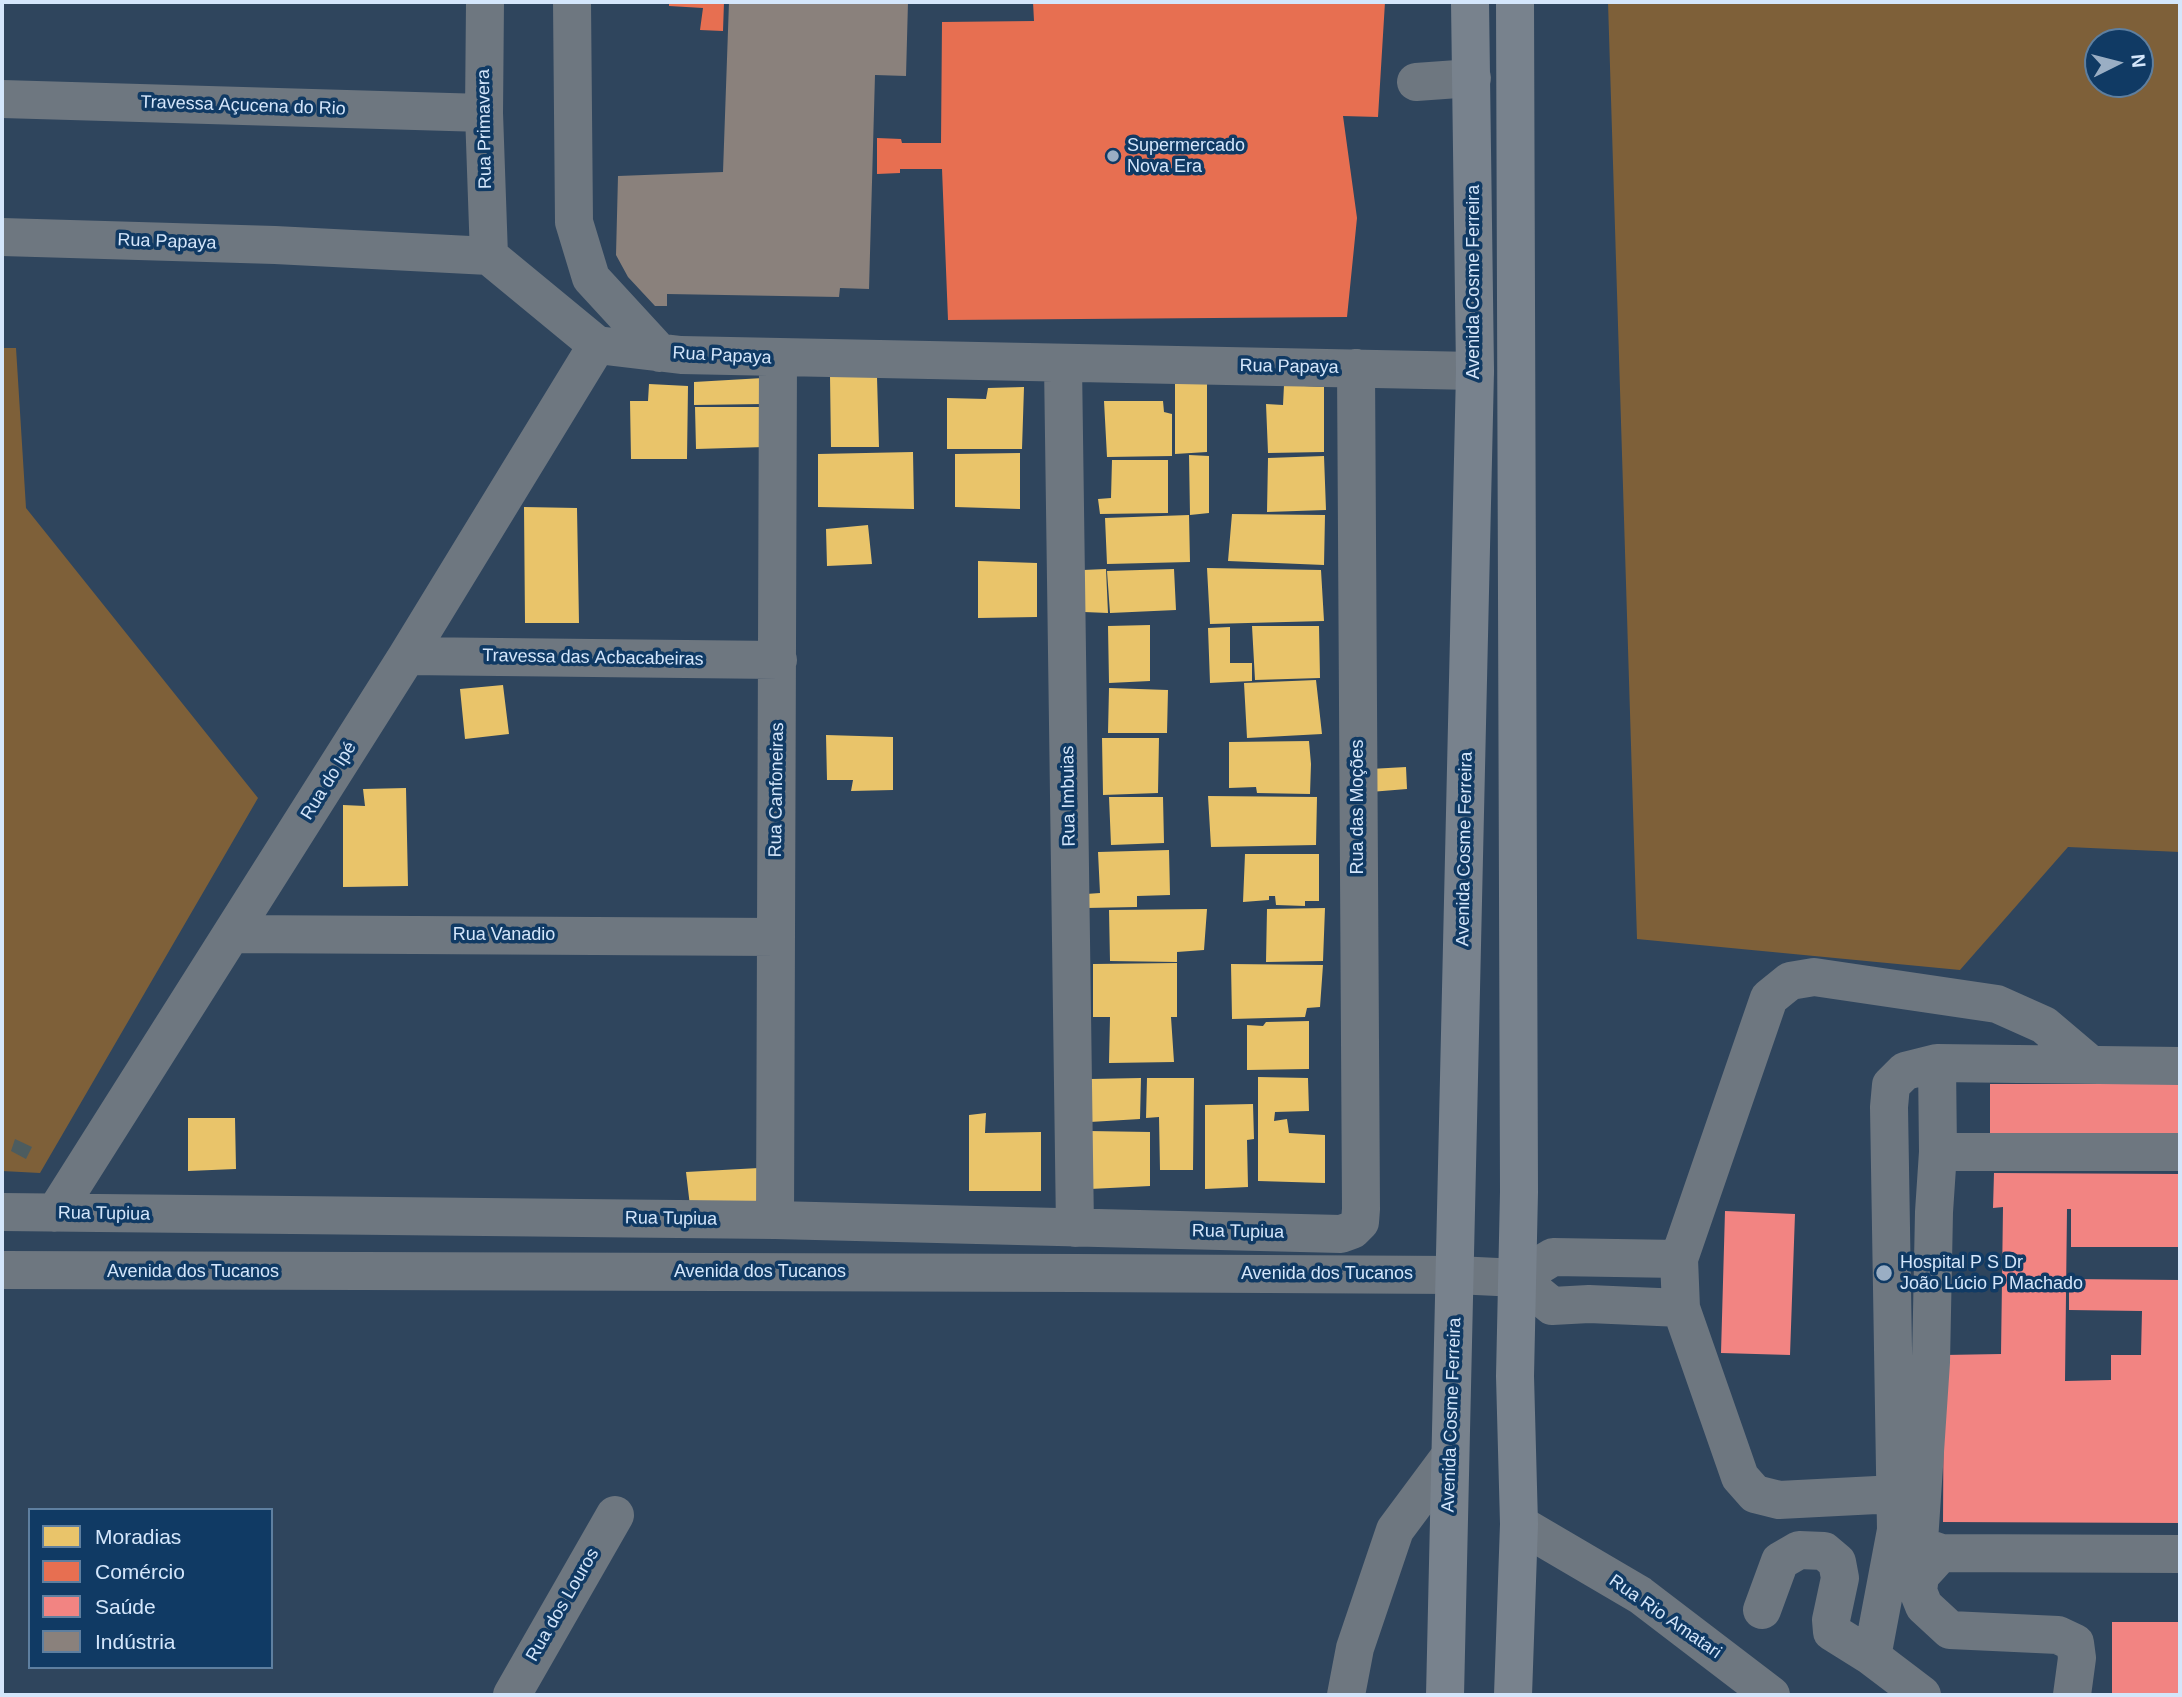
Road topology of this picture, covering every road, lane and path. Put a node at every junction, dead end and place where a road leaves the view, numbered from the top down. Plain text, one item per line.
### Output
1 (485, 2) edge
2 (572, 2) edge
3 (1470, 2) edge
4 (1515, 2) edge
5 (1472, 78) junction
6 (1416, 82) dead end
7 (2, 99) edge
8 (484, 113) junction
9 (2, 237) edge
10 (489, 256) junction
11 (597, 345) junction
12 (660, 353) junction
13 (778, 359) junction
14 (1063, 363) junction
15 (1356, 368) junction
16 (1475, 371) junction
17 (407, 656) junction
18 (778, 660) junction
19 (232, 934) junction
20 (776, 937) junction
21 (1937, 1063) junction
22 (2090, 1064) junction
23 (2180, 1066) edge
24 (1938, 1152) junction
25 (2180, 1153) edge
26 (2, 1212) edge
27 (55, 1213) junction
28 (775, 1220) junction
29 (1076, 1228) junction
30 (1340, 1234) joint
31 (1679, 1259) junction
32 (2, 1270) edge
33 (1456, 1275) junction
34 (1518, 1278) junction
35 (1681, 1308) junction
36 (1450, 1456) junction
37 (615, 1515) dead end
38 (1519, 1524) junction
39 (1913, 1530) junction
40 (2180, 1554) edge
41 (1762, 1610) dead end
42 (1872, 1657) junction
43 (512, 1695) edge
44 (1346, 1695) edge
45 (1445, 1695) edge
46 (1513, 1695) edge
47 (1771, 1695) edge
48 (1922, 1695) edge
49 (2072, 1695) edge

1 - 8 street, Rua Primavera
2 - 12 street
3 - 5 main road, Avenida Cosme Ferreira
4 - 34 main road
5 - 6 street
5 - 16 main road, Avenida Cosme Ferreira
7 - 8 street, Travessa Açucena do Rio
8 - 10 street, Rua Primavera
9 - 10 street, Rua Papaya
10 - 11 street
11 - 12 street, Rua Papaya
11 - 17 street, Rua do Ipé
12 - 13 street, Rua Papaya
13 - 14 street, Rua Papaya
13 - 18 street, Rua Canfoneiras
14 - 15 street, Rua Papaya
14 - 29 street, Rua Imbuias
15 - 16 street, Rua Papaya
15 - 30 street, Rua das Moções
16 - 33 main road, Avenida Cosme Ferreira
17 - 18 street, Travessa das Acbacabeiras
17 - 19 street, Rua do Ipé
18 - 20 street, Rua Canfoneiras
19 - 20 street, Rua Vanadio
19 - 27 street, Rua do Ipé
20 - 28 street, Rua Canfoneiras
21 - 22 street
21 - 24 street
21 - 39 street
22 - 23 street
22 - 31 street
24 - 25 street
24 - 39 street
26 - 27 street, Rua Tupiua
27 - 28 street, Rua Tupiua
28 - 29 street, Rua Tupiua
29 - 30 street, Rua Tupiua
31 - 34 street
31 - 35 street
32 - 33 street, Avenida dos Tucanos
33 - 34 street, Avenida dos Tucanos
33 - 36 main road, Avenida Cosme Ferreira
34 - 35 street
34 - 38 main road
35 - 39 street
36 - 44 street
36 - 45 main road, Avenida Cosme Ferreira
37 - 43 street, Rua dos Louros
38 - 46 main road
38 - 47 street, Rua Rio Amatari
39 - 40 street
39 - 42 street
39 - 49 street
41 - 42 street
42 - 48 street

